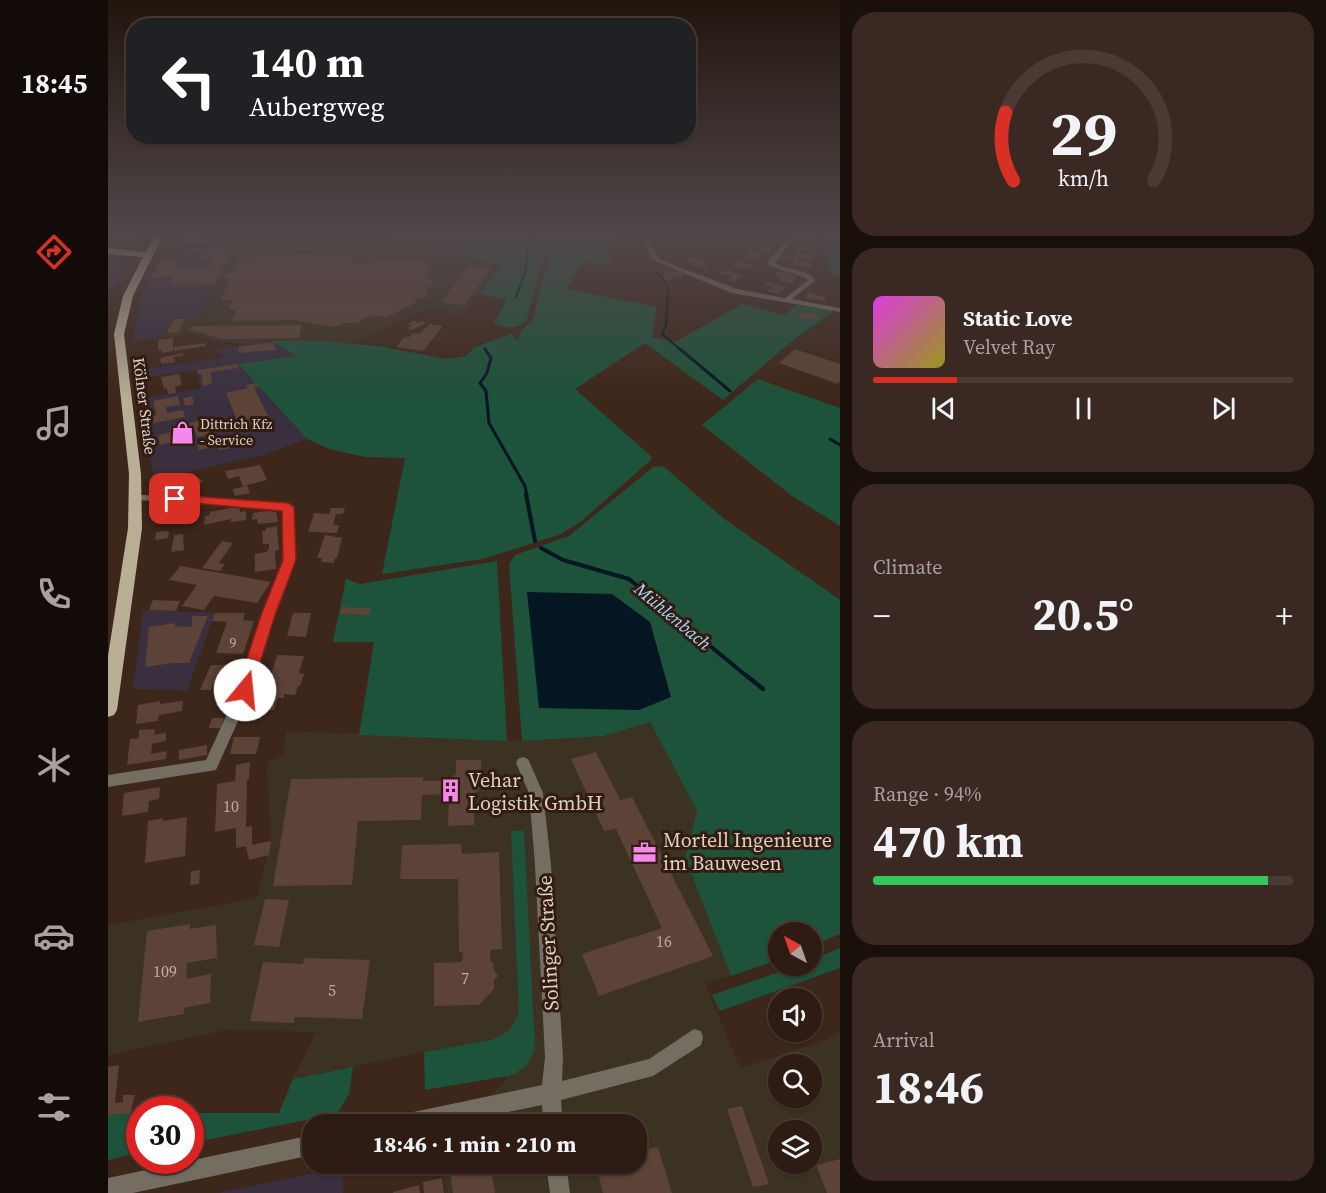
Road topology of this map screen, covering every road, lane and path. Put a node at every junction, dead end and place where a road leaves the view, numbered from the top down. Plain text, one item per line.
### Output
1 (131, 291) edge
2 (734, 291) edge
3 (798, 291) edge
4 (785, 301) junction
5 (840, 310) edge
6 (136, 498) junction
7 (108, 710) edge
8 (524, 763) dead end
9 (108, 781) edge
10 (694, 1038) dead end
11 (551, 1094) junction
12 (453, 1114) edge
13 (552, 1114) edge
14 (302, 1147) edge
15 (557, 1174) edge
16 (108, 1188) edge
17 (560, 1193) edge

1 - 6 main road, Kölner Straße
2 - 4 street
3 - 4 street
4 - 5 street
6 - 7 main road, Kölner Straße
6 - 9 street
8 - 11 street, Solinger Straße
10 - 11 street
11 - 12 street
11 - 13 street, Solinger Straße
14 - 16 street
15 - 17 street

